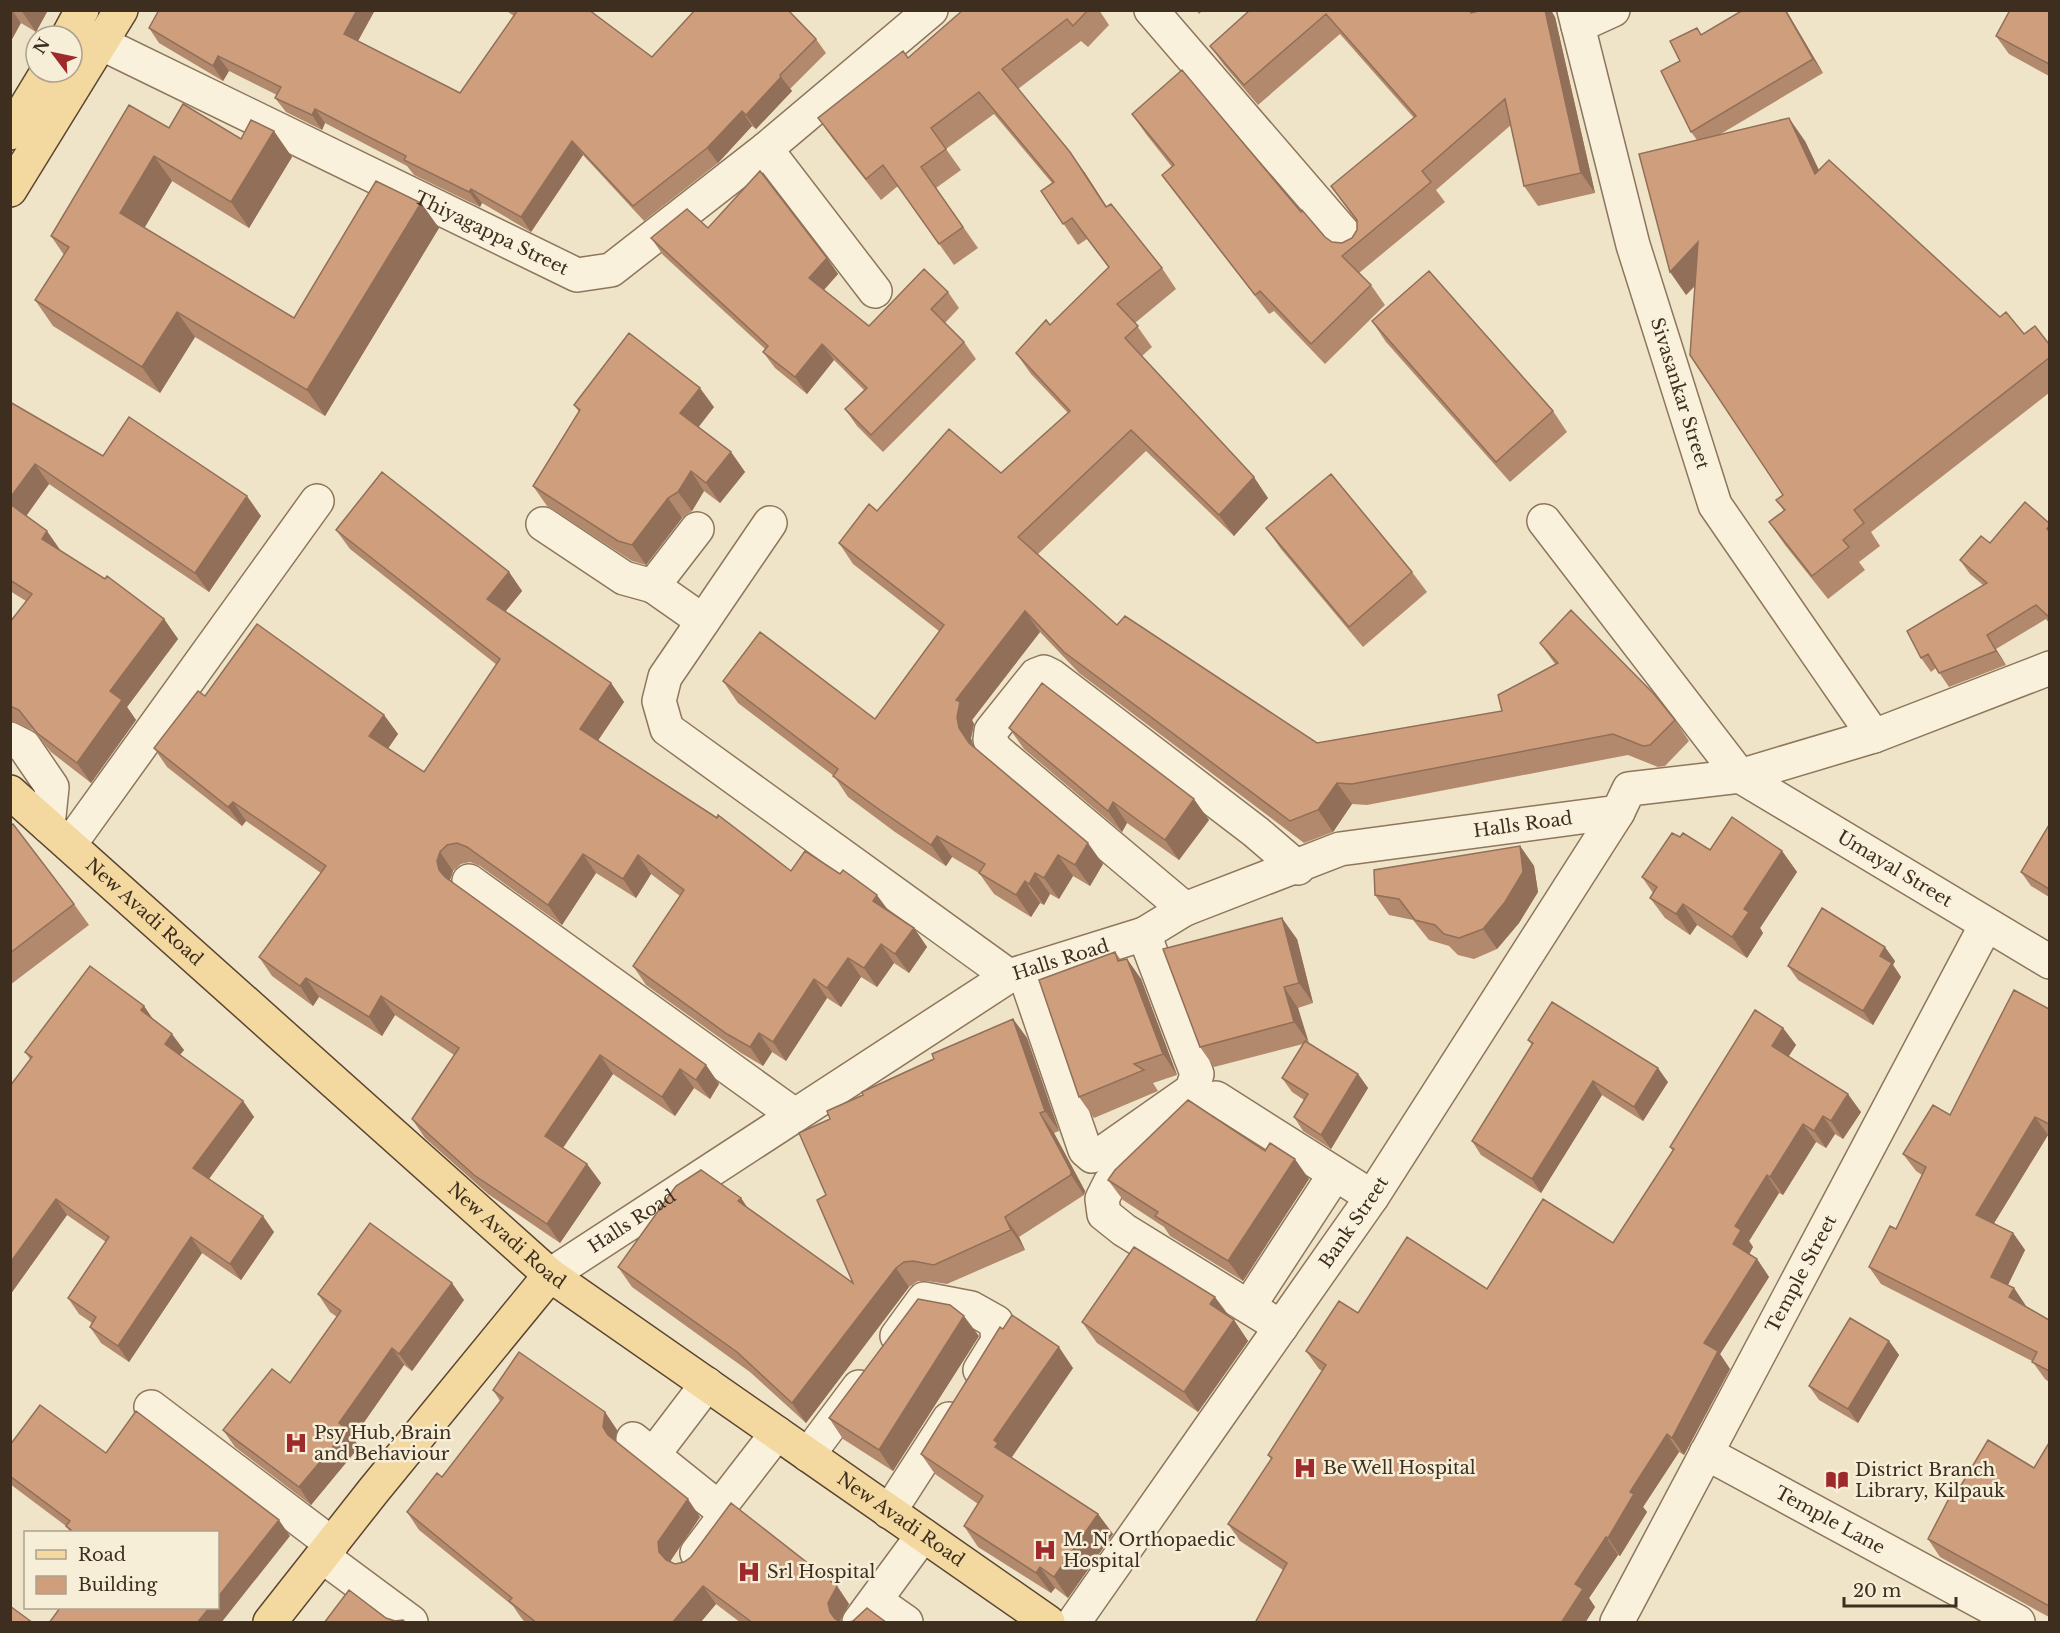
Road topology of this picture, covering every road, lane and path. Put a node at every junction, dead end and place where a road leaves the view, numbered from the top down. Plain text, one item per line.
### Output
1 (120, 10) edge
2 (931, 10) edge
3 (1151, 10) edge
4 (1613, 10) edge
5 (1576, 18) edge
6 (84, 31) edge
7 (103, 43) junction
8 (40, 84) edge
9 (10, 133) edge
10 (766, 149) junction
11 (10, 190) edge
12 (1353, 244) edge
13 (875, 291) dead end
14 (317, 501) dead end
15 (1544, 521) dead end
16 (770, 523) dead end
17 (543, 524) dead end
18 (697, 529) dead end
19 (652, 586) junction
20 (703, 621) junction
21 (2049, 668) edge
22 (1874, 736) junction
23 (10, 740) edge
24 (1740, 776) junction
25 (10, 792) edge
26 (1618, 812) junction
27 (59, 835) junction
28 (1298, 868) junction
29 (469, 881) dead end
30 (1185, 909) junction
31 (1986, 925) junction
32 (1144, 933) junction
33 (2049, 962) edge
34 (1016, 974) junction
35 (793, 1114) junction
36 (1335, 1174) junction
37 (1372, 1197) junction
38 (1294, 1237) junction
39 (1328, 1260) junction
40 (550, 1275) junction
41 (1249, 1306) junction
42 (1281, 1327) junction
43 (707, 1384) junction
44 (151, 1407) dead end
45 (777, 1433) junction
46 (1706, 1453) junction
47 (808, 1455) junction
48 (719, 1508) junction
49 (889, 1512) junction
50 (923, 1535) junction
51 (327, 1550) junction
52 (689, 1563) edge
53 (867, 1612) edge
54 (1053, 1622) edge
55 (270, 1623) edge
56 (411, 1623) edge
57 (906, 1623) edge
58 (1617, 1623) edge
59 (2018, 1623) edge

1 - 7 main road
2 - 10 street, Thiyagappa Street
3 - 12 street
4 - 5 street
5 - 22 street, Sivasankar Street
6 - 7 street, Thiyagappa Street
7 - 10 street, Thiyagappa Street
7 - 11 main road
8 - 9 main road
10 - 13 street
14 - 27 street
15 - 24 street
16 - 20 street
17 - 19 street
18 - 19 street
19 - 20 street
20 - 34 street
21 - 22 street
22 - 24 street
23 - 27 street
24 - 26 street
24 - 31 street, Umayal Street
25 - 27 main road, New Avadi Road
26 - 28 street, Halls Road
26 - 37 street, Bank Street
27 - 40 main road, New Avadi Road
28 - 30 street, Halls Road
28 - 30 street
29 - 35 street
30 - 32 street, Halls Road
31 - 33 street, Umayal Street
31 - 46 street, Temple Street
32 - 34 street, Halls Road
32 - 34 street
34 - 35 street, Halls Road
35 - 40 street, Halls Road
36 - 37 street
36 - 38 street
36 - 41 street
37 - 39 street, Bank Street
38 - 39 street
38 - 41 street
39 - 42 street, Bank Street
40 - 43 main road, New Avadi Road
40 - 51 main road, Halls Road
41 - 42 street
42 - 54 street, Bank Street
43 - 45 main road, New Avadi Road
43 - 48 street
44 - 51 street
45 - 47 main road, New Avadi Road
45 - 48 street
46 - 58 street, Temple Street
46 - 59 street, Temple Lane
47 - 49 main road, New Avadi Road
47 - 49 street
48 - 52 street
49 - 50 main road, New Avadi Road
50 - 53 street
50 - 54 main road, New Avadi Road
51 - 55 main road, Halls Road
51 - 56 street
53 - 57 street

